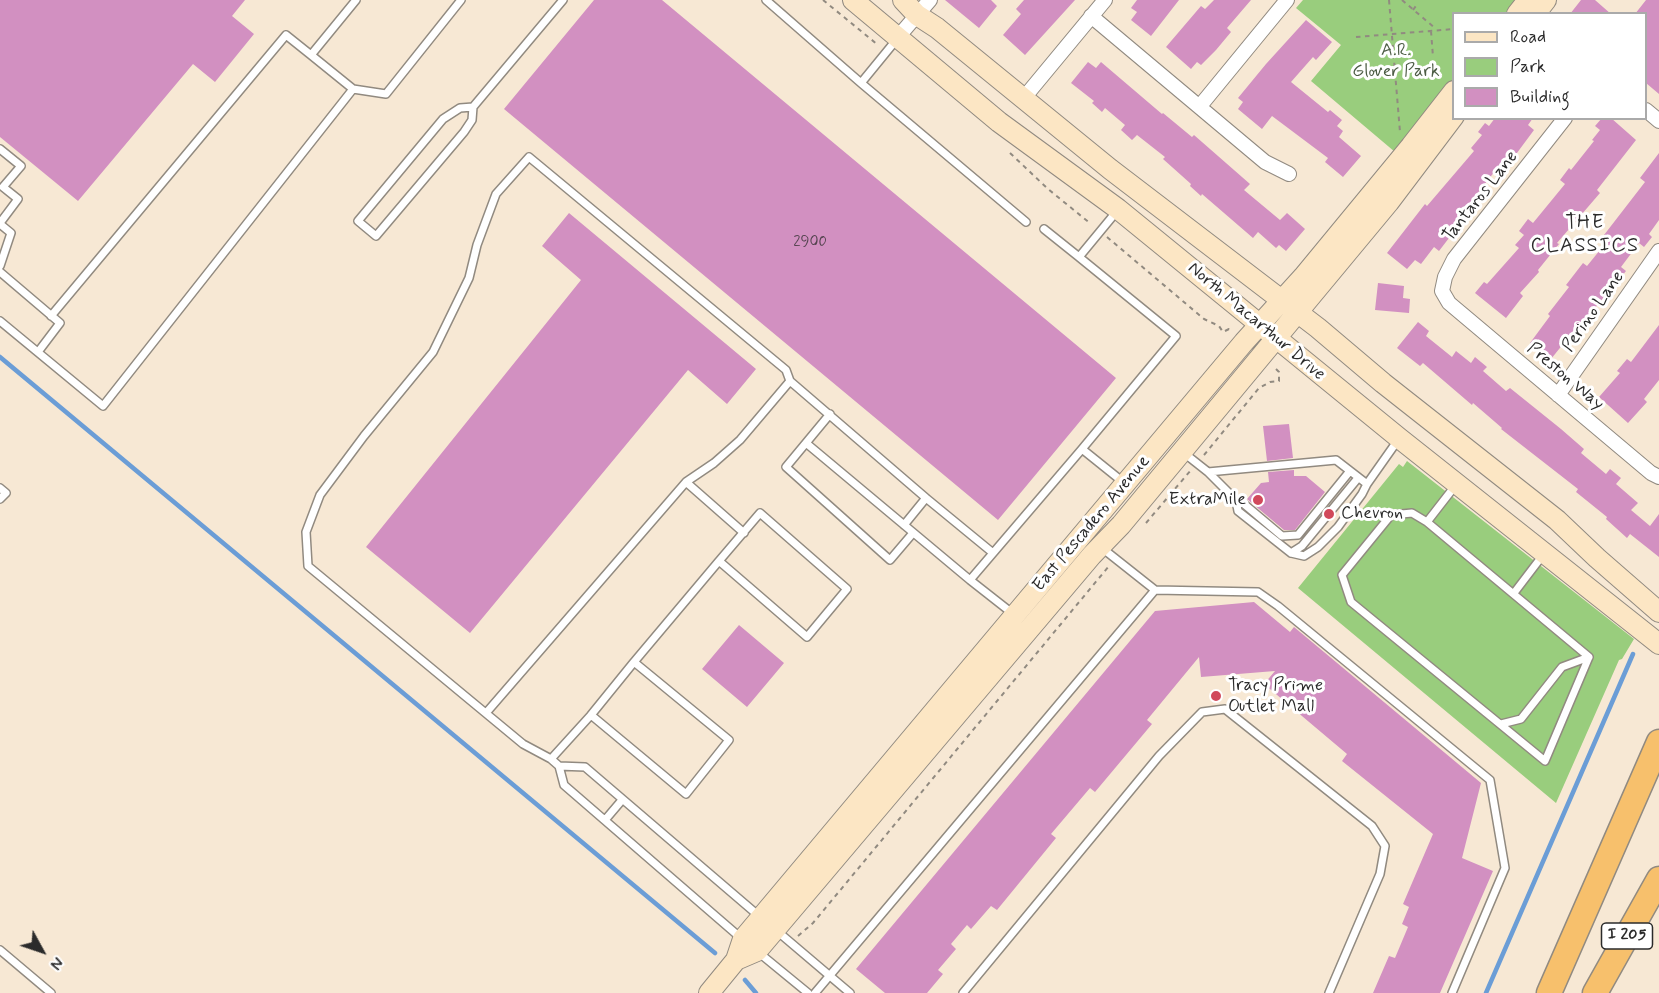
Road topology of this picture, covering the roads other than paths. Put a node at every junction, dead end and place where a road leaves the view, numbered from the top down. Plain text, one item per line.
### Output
1 (356, 0) edge
2 (461, 0) edge
3 (563, 0) edge
4 (766, 0) edge
5 (853, 0) edge
6 (903, 0) edge
7 (930, 0) edge
8 (1105, 0) edge
9 (1287, 0) edge
10 (1528, 0) edge
11 (1546, 0) edge
12 (1519, 12) edge
13 (1537, 12) edge
14 (917, 15) junction
15 (1091, 16) junction
16 (892, 44) junction
17 (310, 55) junction
18 (861, 83) junction
19 (353, 90) junction
20 (1452, 94) edge
21 (1023, 99) junction
22 (1200, 106) junction
23 (473, 107) junction
24 (1647, 111) edge
25 (1452, 119) edge
26 (1563, 120) edge
27 (1659, 121) edge
28 (0, 149) edge
29 (1288, 174) dead end
30 (1119, 209) junction
31 (1026, 222) dead end
32 (0, 223) edge
33 (1044, 229) dead end
34 (1659, 251) edge
35 (1079, 257) junction
36 (0, 266) edge
37 (0, 272) edge
38 (1281, 301) junction
39 (1449, 303) joint
40 (1298, 313) junction
41 (51, 316) junction
42 (0, 321) edge
43 (1260, 324) junction
44 (1277, 339) junction
45 (38, 352) junction
46 (790, 381) junction
47 (1558, 395) junction
48 (830, 414) junction
49 (1399, 438) junction
50 (806, 443) junction
51 (1082, 449) junction
52 (1189, 457) junction
53 (1350, 471) junction
54 (1208, 472) junction
55 (1659, 477) edge
56 (1358, 478) junction
57 (686, 482) junction
58 (1126, 484) junction
59 (1366, 484) junction
60 (1457, 484) junction
61 (0, 488) edge
62 (926, 498) junction
63 (0, 499) edge
64 (1236, 500) junction
65 (1427, 522) junction
66 (904, 525) junction
67 (744, 533) junction
68 (913, 533) junction
69 (993, 553) junction
70 (1107, 553) junction
71 (1291, 553) junction
72 (1545, 553) junction
73 (718, 561) junction
74 (970, 580) junction
75 (1155, 590) junction
76 (1514, 593) junction
77 (1659, 612) edge
78 (1015, 615) junction
79 (1030, 628) junction
80 (1659, 644) edge
81 (1589, 657) junction
82 (634, 662) junction
83 (486, 713) junction
84 (591, 715) junction
85 (1501, 724) junction
86 (1659, 742) edge
87 (551, 759) junction
88 (559, 766) junction
89 (622, 800) junction
90 (605, 820) junction
91 (1659, 879) edge
92 (768, 923) junction
93 (750, 945) junction
94 (0, 950) edge
95 (829, 977) junction
96 (51, 993) edge
97 (709, 993) edge
98 (808, 993) edge
99 (815, 993) edge
100 (850, 993) edge
101 (963, 993) edge
102 (1329, 993) edge
103 (1452, 993) edge
104 (1549, 993) edge
105 (1595, 993) edge

1 - 17 lane
2 - 19 lane
3 - 23 lane
4 - 18 lane
5 - 16 street, North Macarthur Drive
6 - 14 street, North Macarthur Drive
7 - 14 street
8 - 15 street
9 - 22 street
10 - 12 street
11 - 13 street
14 - 16 street
14 - 21 street, North Macarthur Drive
15 - 21 street
15 - 22 street
16 - 18 lane
16 - 30 street, North Macarthur Drive
17 - 19 lane
17 - 41 lane
18 - 31 lane
19 - 45 lane
20 - 38 street, East Pescadero Avenue
21 - 38 street, North Macarthur Drive
22 - 29 street
23 - 23 lane
24 - 27 street
25 - 40 street, East Pescadero Avenue
26 - 39 street, Tantaros Lane
28 - 32 lane
30 - 35 lane
30 - 43 street, North Macarthur Drive
32 - 36 lane
33 - 35 lane
34 - 47 street, Perino Lane
35 - 51 lane
37 - 41 lane
38 - 40 street, North Macarthur Drive
38 - 43 street, East Pescadero Avenue
39 - 47 street, Preston Way
40 - 44 street, East Pescadero Avenue
40 - 77 street, North Macarthur Drive
41 - 45 lane
42 - 45 lane
43 - 44 street, North Macarthur Drive
43 - 58 street, East Pescadero Avenue
44 - 49 street, North Macarthur Drive
44 - 52 street, East Pescadero Avenue
46 - 48 lane
46 - 57 lane
46 - 83 lane
47 - 55 street, Preston Way
48 - 50 lane
48 - 62 lane
49 - 59 lane
49 - 60 street, North Macarthur Drive
50 - 66 lane
50 - 68 lane
51 - 58 lane
51 - 69 lane
52 - 54 lane
52 - 70 street, East Pescadero Avenue
53 - 54 lane
53 - 56 lane
53 - 64 lane
54 - 64 lane
56 - 59 lane
56 - 71 lane
57 - 67 lane
57 - 83 lane
58 - 78 street, East Pescadero Avenue
59 - 71 lane
60 - 65 lane
60 - 72 street, North Macarthur Drive
61 - 63 lane
62 - 66 lane
62 - 69 lane
64 - 71 lane
65 - 76 lane
65 - 85 lane
66 - 68 lane
67 - 73 lane
67 - 73 lane
68 - 74 lane
69 - 74 lane
70 - 75 lane
70 - 79 street, East Pescadero Avenue
72 - 76 lane
72 - 80 street, North Macarthur Drive
73 - 82 lane
74 - 78 lane
75 - 95 lane
75 - 103 lane
76 - 81 lane
78 - 79 lane
78 - 92 street, East Pescadero Avenue
79 - 92 street, East Pescadero Avenue
81 - 85 lane
81 - 85 lane
82 - 84 lane
82 - 84 lane
83 - 87 lane
84 - 87 lane
86 - 104 highway
87 - 88 lane
88 - 89 lane
88 - 90 lane
89 - 90 lane
89 - 92 lane
90 - 93 lane
91 - 105 highway, I 205
92 - 93 street, East Pescadero Avenue
92 - 95 lane
93 - 97 street, East Pescadero Avenue
93 - 98 lane
94 - 96 lane
95 - 99 lane
95 - 100 lane
101 - 102 lane

